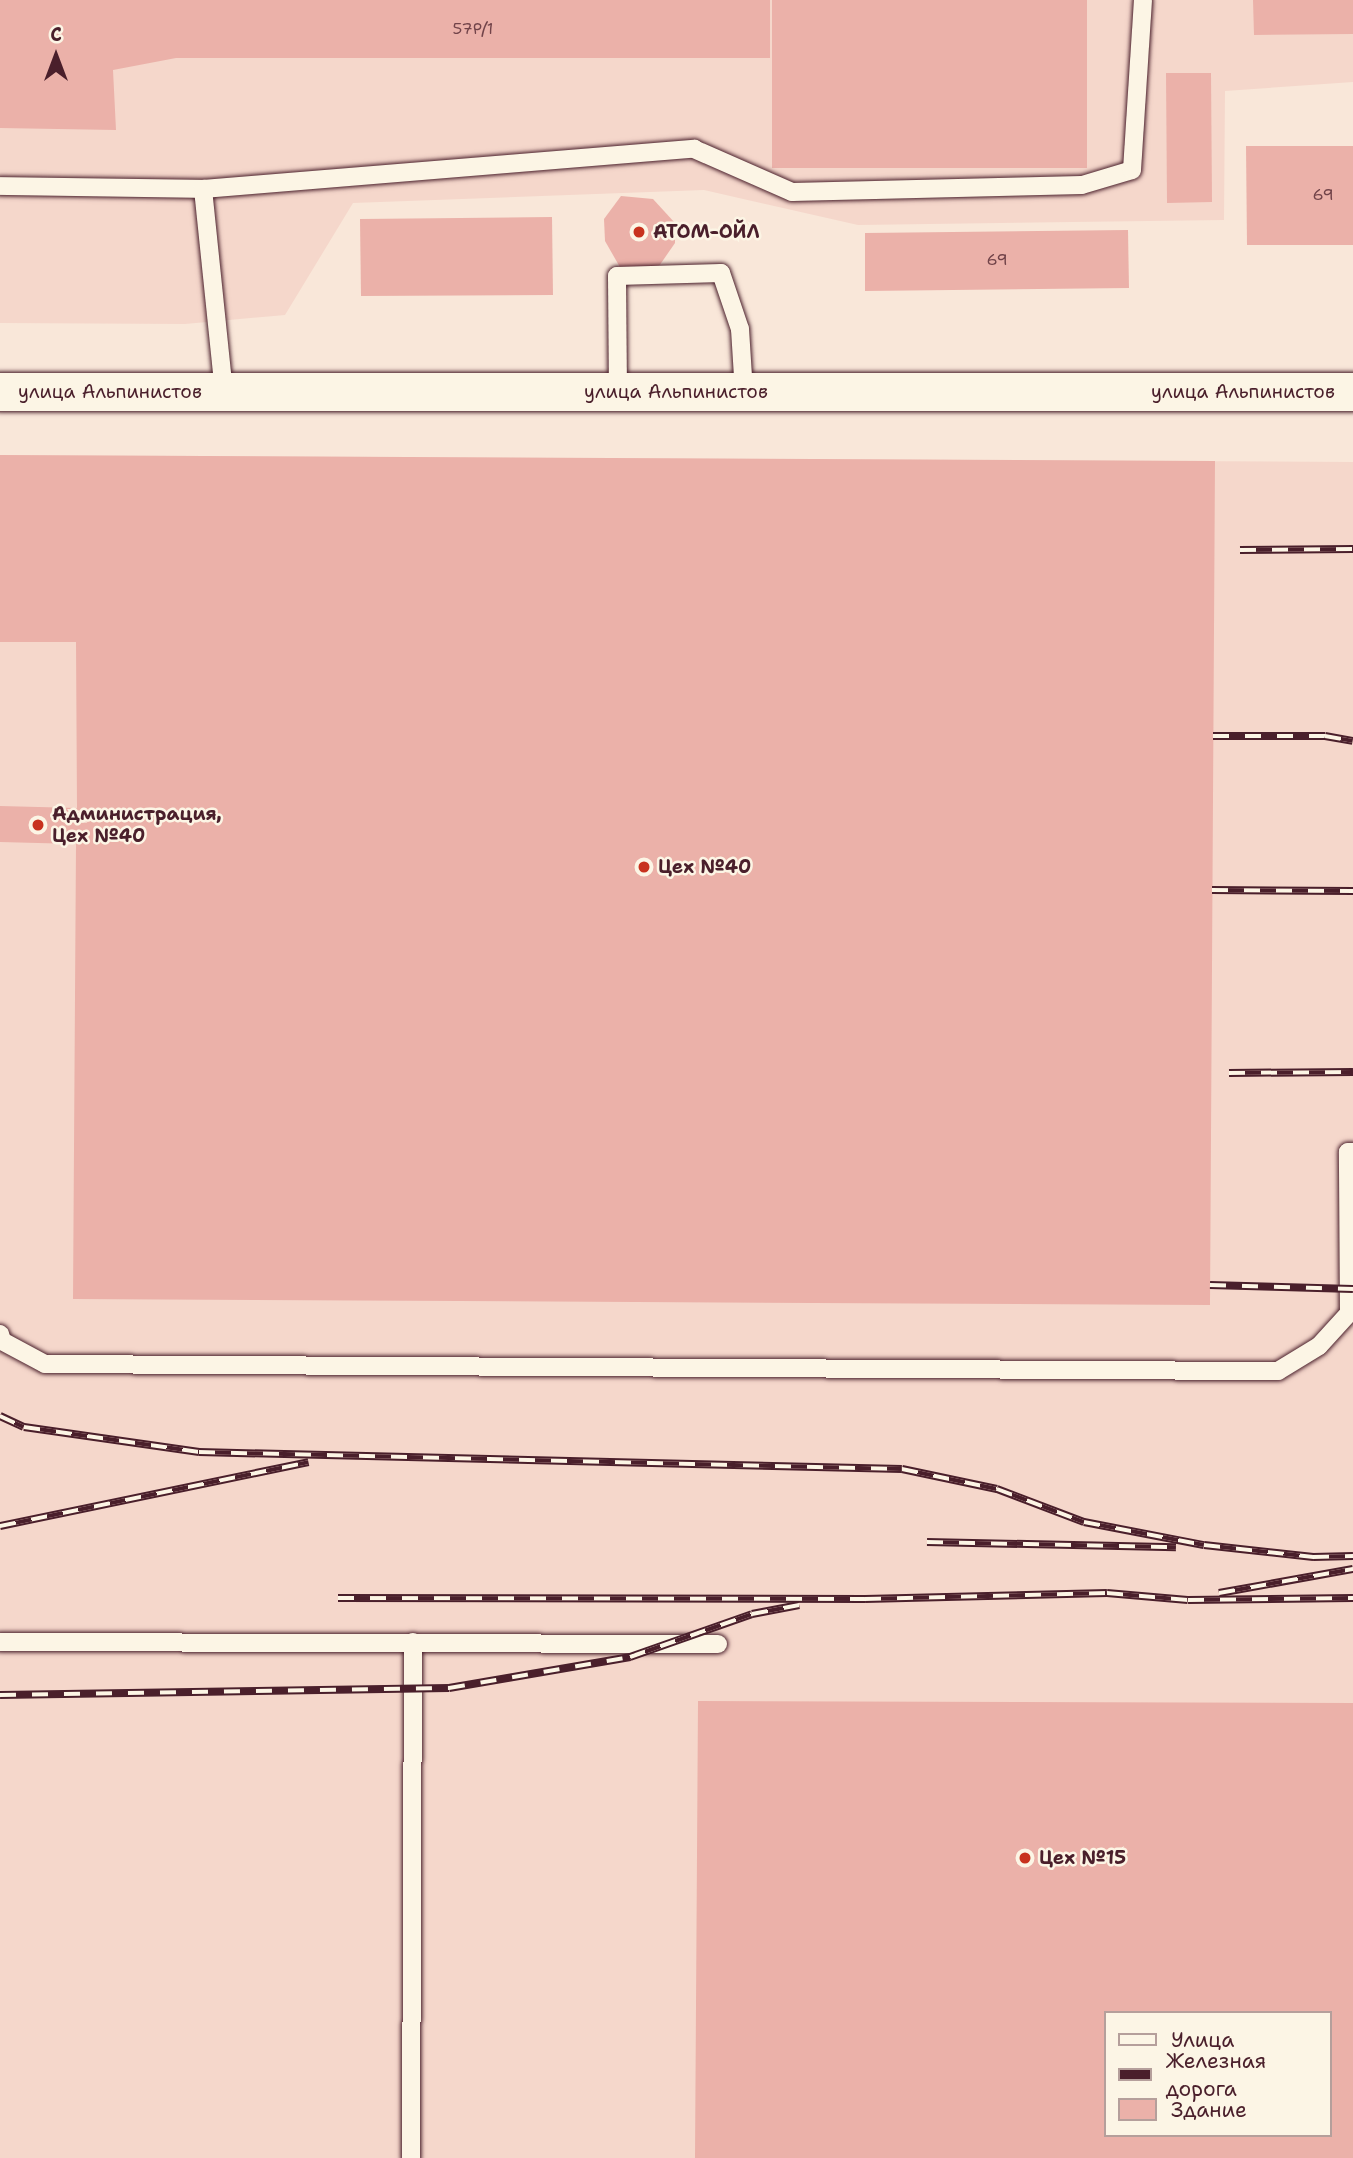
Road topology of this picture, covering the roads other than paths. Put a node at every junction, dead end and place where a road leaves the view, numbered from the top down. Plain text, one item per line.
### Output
1 (1143, 0) edge
2 (0, 186) edge
3 (203, 189) junction
4 (0, 392) edge
5 (224, 392) junction
6 (618, 392) junction
7 (744, 392) junction
8 (1353, 392) edge
9 (1353, 1152) edge
10 (0, 1334) edge
11 (0, 1642) edge
12 (413, 1642) junction
13 (718, 1644) dead end
14 (411, 2158) edge

1 - 3 lane
2 - 3 lane
3 - 5 lane
4 - 5 main road, улица Альпинистов
5 - 6 main road, улица Альпинистов
6 - 7 main road, улица Альпинистов
6 - 7 lane
7 - 8 main road, улица Альпинистов
9 - 10 lane
11 - 12 lane
12 - 13 lane
12 - 14 lane

